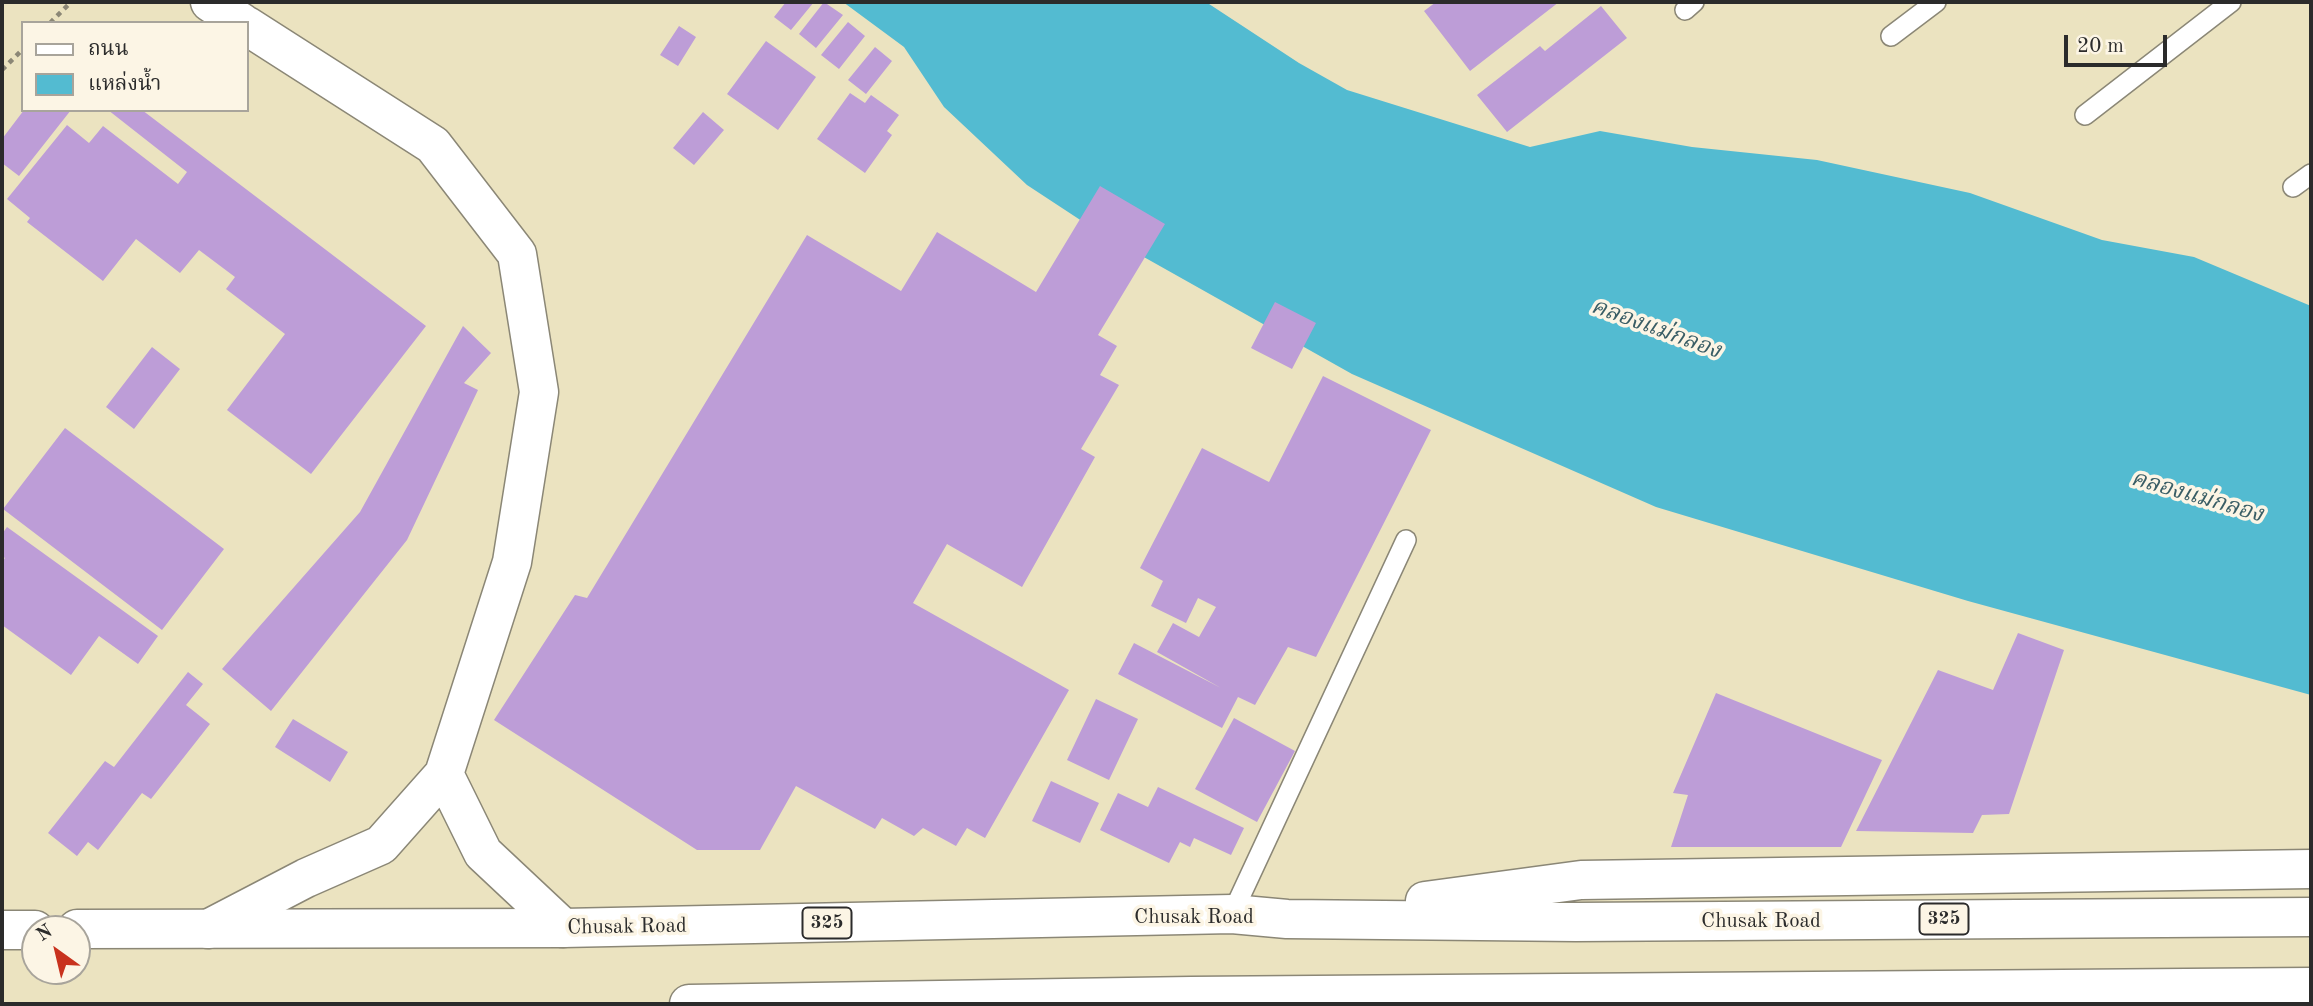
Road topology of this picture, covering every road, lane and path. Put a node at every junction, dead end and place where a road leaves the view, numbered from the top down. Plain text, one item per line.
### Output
1 (71, 2) edge
2 (1936, 2) edge
3 (2231, 2) edge
4 (52, 21) edge
5 (248, 26) edge
6 (1891, 37) dead end
7 (21, 51) edge
8 (2, 70) edge
9 (2085, 115) dead end
10 (2311, 174) edge
11 (2293, 187) dead end
12 (1405, 540) dead end
13 (444, 774) junction
14 (2311, 869) edge
15 (1232, 914) junction
16 (2311, 917) edge
17 (1287, 919) junction
18 (563, 928) junction
19 (91, 929) edge
20 (208, 929) junction
21 (2, 930) edge
22 (21, 930) edge
23 (2311, 987) edge
24 (1304, 996) junction
25 (689, 1004) edge
26 (1358, 1004) edge

1 - 4 path
2 - 6 lane
3 - 9 lane
5 - 13 main road
7 - 8 path
10 - 11 lane
12 - 15 lane
13 - 18 main road
13 - 20 main road
14 - 17 main road
15 - 17 main road, Chusak Road / 325
15 - 18 main road, Chusak Road / 325
16 - 17 main road, Chusak Road / 325
18 - 20 main road, Chusak Road / 325
19 - 20 main road, Chusak Road / 325
21 - 22 main road
23 - 24 main road
24 - 25 main road
24 - 26 main road

